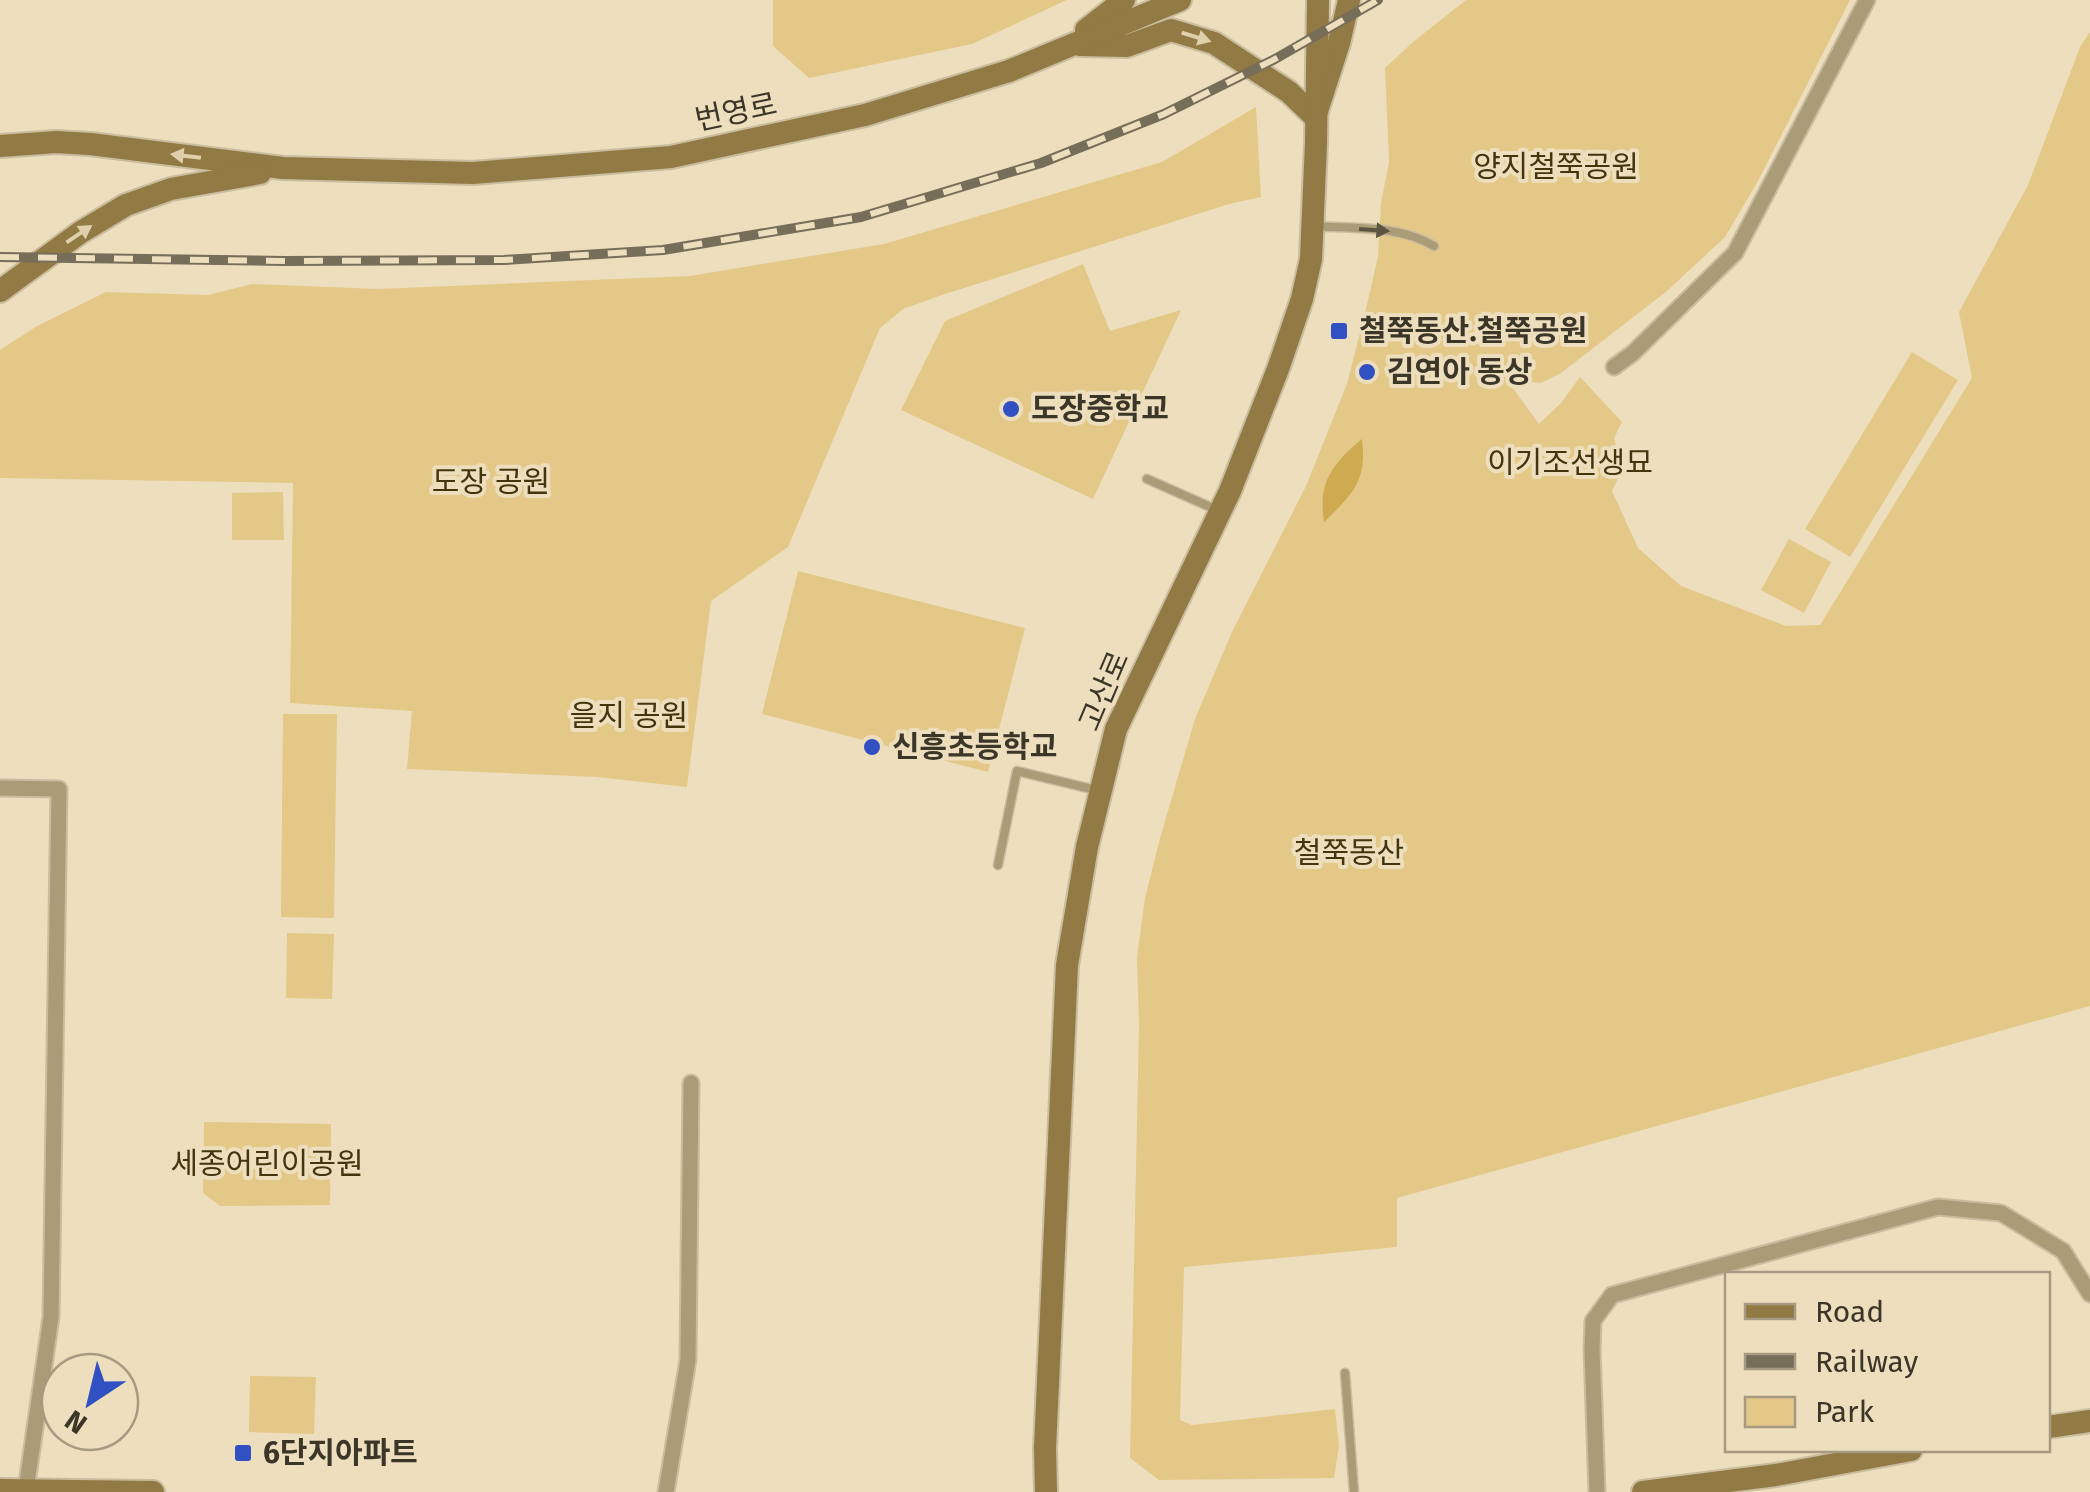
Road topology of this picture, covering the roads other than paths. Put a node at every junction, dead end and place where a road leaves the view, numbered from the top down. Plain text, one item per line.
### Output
1 (1124, 0) edge
2 (1180, 0) edge
3 (1318, 0) edge
4 (1349, 0) edge
5 (1866, 0) edge
6 (1068, 45) junction
7 (1315, 117) junction
8 (0, 146) edge
9 (283, 168) junction
10 (1311, 226) junction
11 (1434, 246) dead end
12 (0, 291) edge
13 (1614, 368) dead end
14 (1147, 479) dead end
15 (1221, 512) junction
16 (0, 788) edge
17 (1100, 791) junction
18 (998, 865) dead end
19 (691, 1083) dead end
20 (2090, 1294) edge
21 (1345, 1373) dead end
22 (2090, 1422) edge
23 (2050, 1427) edge
24 (1900, 1452) edge
25 (0, 1490) edge
26 (26, 1490) edge
27 (153, 1492) edge
28 (666, 1492) edge
29 (1046, 1492) edge
30 (1354, 1492) edge
31 (1598, 1492) edge
32 (1643, 1492) edge

1 - 6 street
2 - 6 street, 번영로
3 - 7 street, 고산로
4 - 7 street
5 - 13 street
6 -> 7 street
6 - 9 street, 번영로
7 - 10 street, 고산로
9 -> 8 street, 번영로
12 -> 9 street, 번영로
10 -> 11 lane
10 - 15 street, 고산로
14 - 15 lane
15 - 17 street, 고산로
16 - 26 street
17 - 18 lane
17 - 29 street, 고산로
19 - 28 street
20 - 31 street
21 - 30 lane
22 - 23 street
24 - 32 street
25 - 26 street
26 - 27 street

